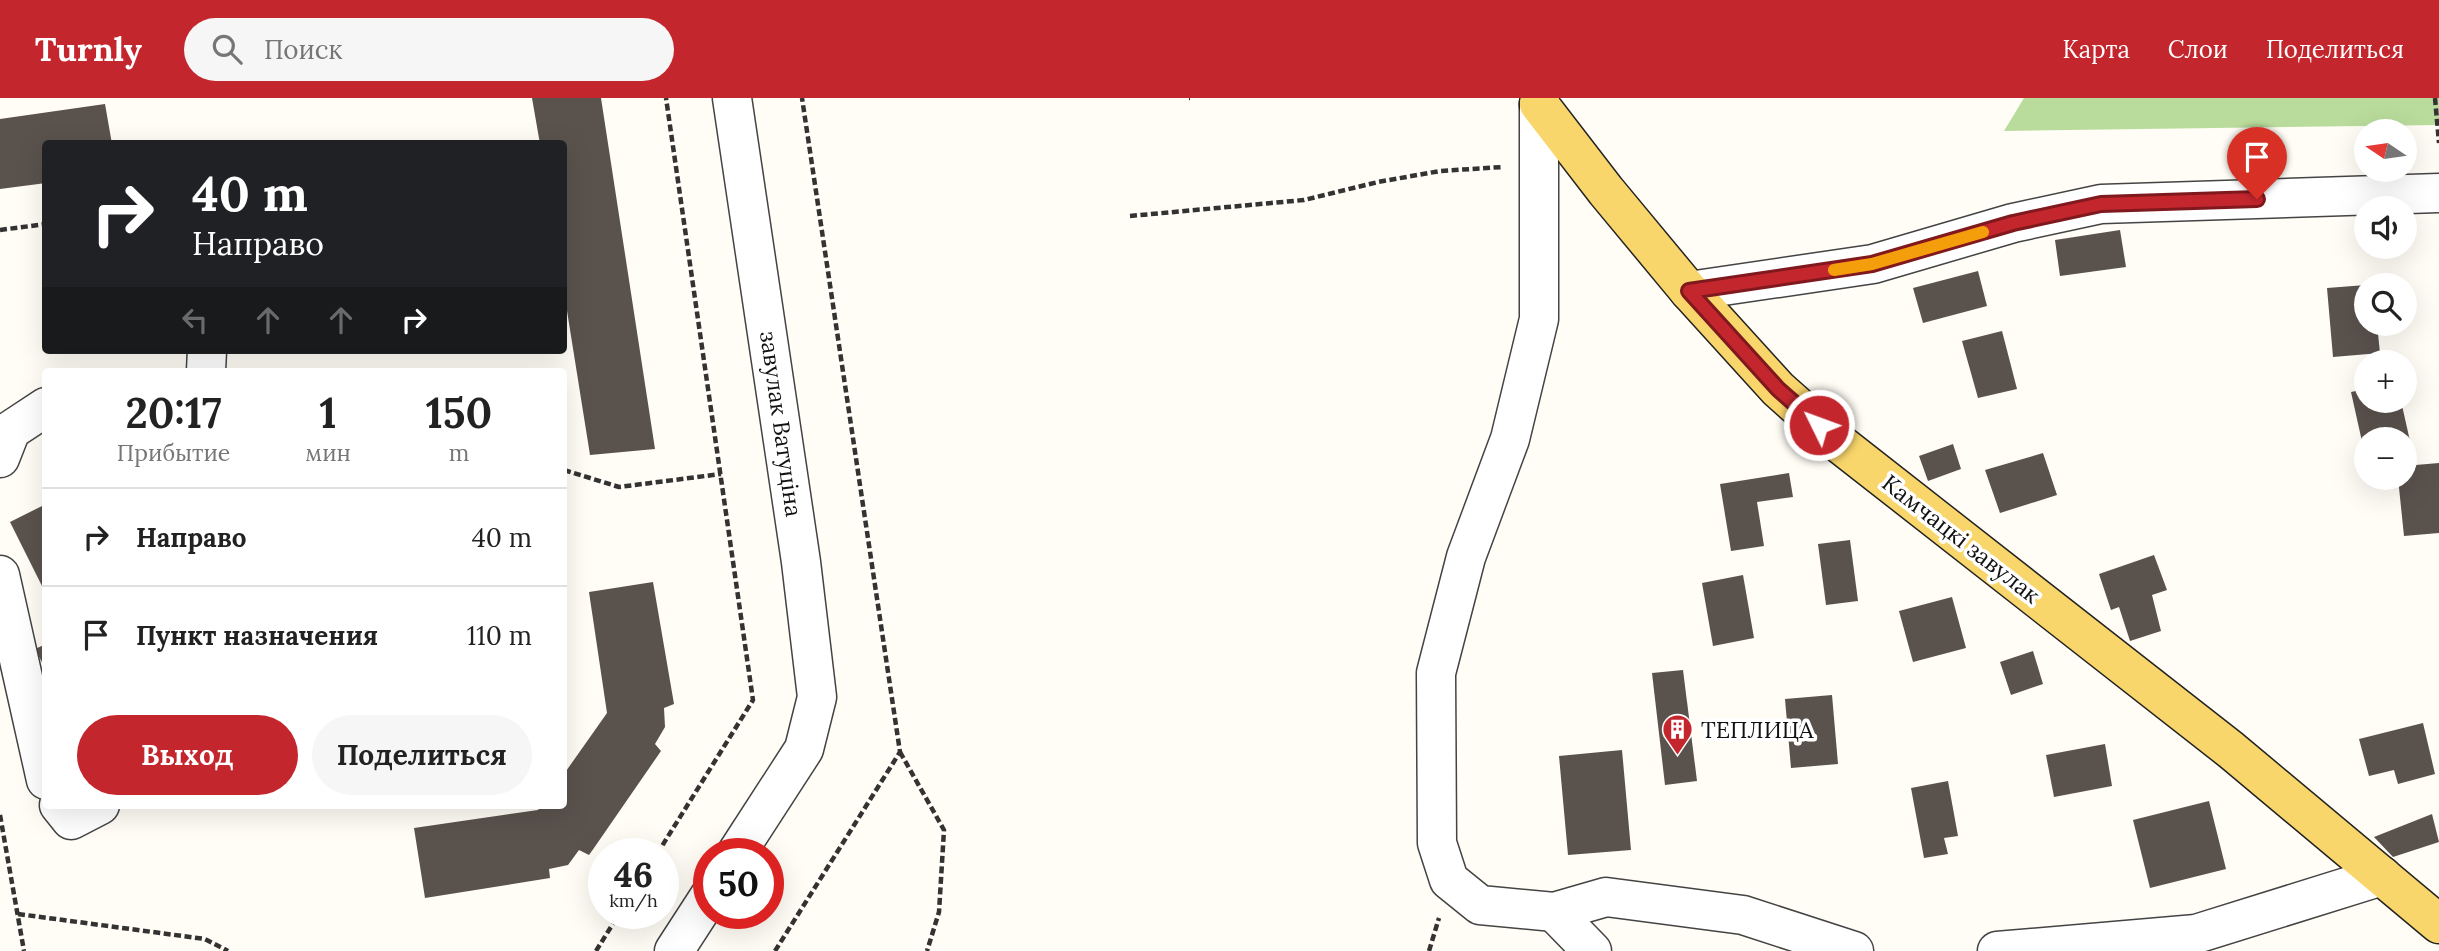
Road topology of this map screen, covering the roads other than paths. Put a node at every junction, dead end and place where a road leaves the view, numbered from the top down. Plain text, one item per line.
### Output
1 (732, 98) edge
2 (1539, 101) edge
3 (2439, 193) edge
4 (1689, 291) junction
5 (42, 410) edge
6 (0, 458) edge
7 (0, 575) edge
8 (42, 762) edge
9 (62, 809) edge
10 (92, 809) edge
11 (746, 838) edge
12 (2382, 876) junction
13 (1554, 912) junction
14 (2435, 916) edge
15 (693, 922) edge
16 (674, 951) edge
17 (1592, 951) edge
18 (1854, 951) edge
19 (1997, 951) edge

1 - 11 street, завулак Ватуціна
2 - 4 main road, Камчацкі завулак
2 - 13 street
3 - 4 street
4 - 12 main road, Камчацкі завулак
5 - 6 street
7 - 8 street
9 - 10 street
12 - 14 main road, Камчацкі завулак
12 - 19 street
13 - 17 street
13 - 18 street
15 - 16 street

